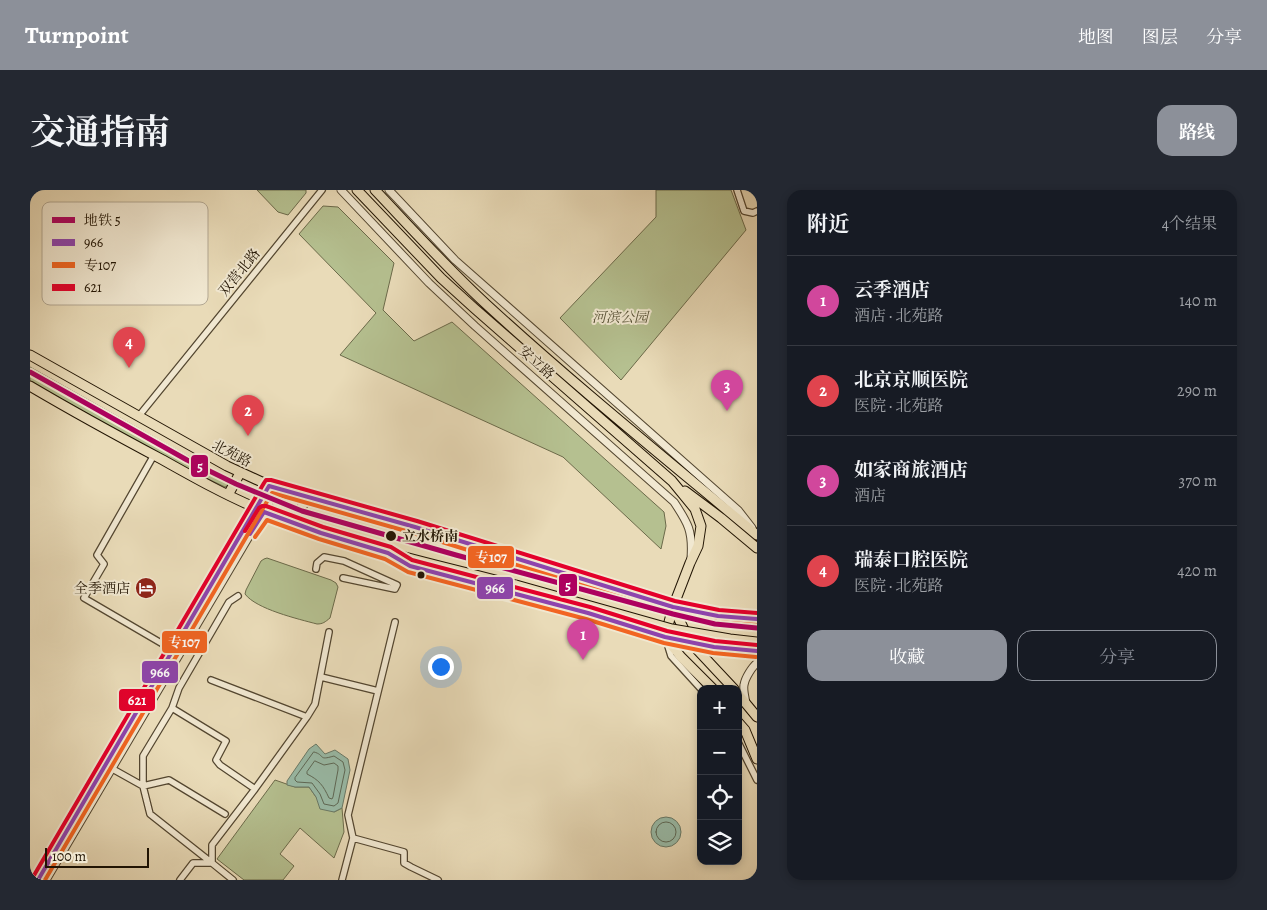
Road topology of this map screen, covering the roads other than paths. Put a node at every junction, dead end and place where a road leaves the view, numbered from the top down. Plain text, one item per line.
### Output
1 (322, 190) edge
2 (341, 190) edge
3 (357, 190) edge
4 (375, 190) edge
5 (389, 190) edge
6 (737, 190) edge
7 (755, 212) edge
8 (30, 355) edge
9 (30, 386) edge
10 (138, 417) junction
11 (154, 456) junction
12 (240, 473) junction
13 (672, 481) junction
14 (273, 487) junction
15 (228, 495) junction
16 (305, 497) junction
17 (260, 510) junction
18 (297, 524) junction
19 (757, 534) edge
20 (757, 548) edge
21 (388, 553) junction
22 (690, 563) junction
23 (316, 569) dead end
24 (343, 578) dead end
25 (238, 596) dead end
26 (673, 607) junction
27 (757, 619) edge
28 (395, 622) dead end
29 (329, 632) dead end
30 (665, 636) junction
31 (690, 642) junction
32 (757, 642) edge
33 (173, 650) junction
34 (757, 651) edge
35 (757, 663) edge
36 (321, 677) junction
37 (211, 680) dead end
38 (697, 685) edge
39 (709, 685) edge
40 (730, 685) edge
41 (378, 691) junction
42 (742, 698) edge
43 (746, 702) junction
44 (172, 708) junction
45 (307, 717) junction
46 (757, 717) edge
47 (742, 727) edge
48 (742, 750) edge
49 (757, 759) edge
50 (109, 766) junction
51 (757, 780) edge
52 (143, 786) junction
53 (255, 789) junction
54 (238, 811) junction
55 (225, 814) junction
56 (226, 828) junction
57 (353, 838) junction
58 (212, 863) junction
59 (38, 880) edge
60 (46, 880) edge
61 (180, 880) edge
62 (233, 880) edge
63 (342, 880) edge
64 (438, 880) edge

1 - 10 street, 双营北路
2 - 22 street, 安立路
3 - 13 main road, 安立路
4 - 19 main road, 安立路
5 - 19 street, 安立路
6 - 7 street
8 - 10 main road, 北苑路
9 - 11 main road
10 - 12 main road, 北苑路
11 - 15 main road
11 - 33 street
12 - 14 main road, 北苑路
12 - 15 main road
13 - 20 main road, 安立路
13 - 22 main road, 安立路
14 - 16 main road, 北苑路
14 - 17 street
15 - 17 main road
16 - 18 main road
16 - 26 main road, 北苑路
17 - 18 main road
17 - 33 street
17 - 50 street
18 - 21 main road
21 - 30 street
21 - 32 main road, bridge
22 - 26 main road, 安立路
23 - 24 street
25 - 44 street
26 - 27 main road, 北苑路
26 - 30 main road, 安立路
26 - 31 main road
28 - 41 street
29 - 36 street
30 - 31 street
30 - 38 street
30 - 39 main road
31 - 34 street
31 - 40 main road
33 - 50 street
35 - 43 street
36 - 41 street
36 - 45 street
37 - 45 street
41 - 57 street
42 - 43 main road
43 - 46 main road
44 - 52 street
44 - 53 street
45 - 53 street
47 - 49 main road
48 - 51 street
50 - 52 street
50 - 59 street
50 - 60 street
52 - 55 street
52 - 58 street
53 - 54 street
54 - 55 street
54 - 56 street
55 - 56 street
56 - 58 street
57 - 63 street
57 - 64 street
58 - 61 street
58 - 62 street

